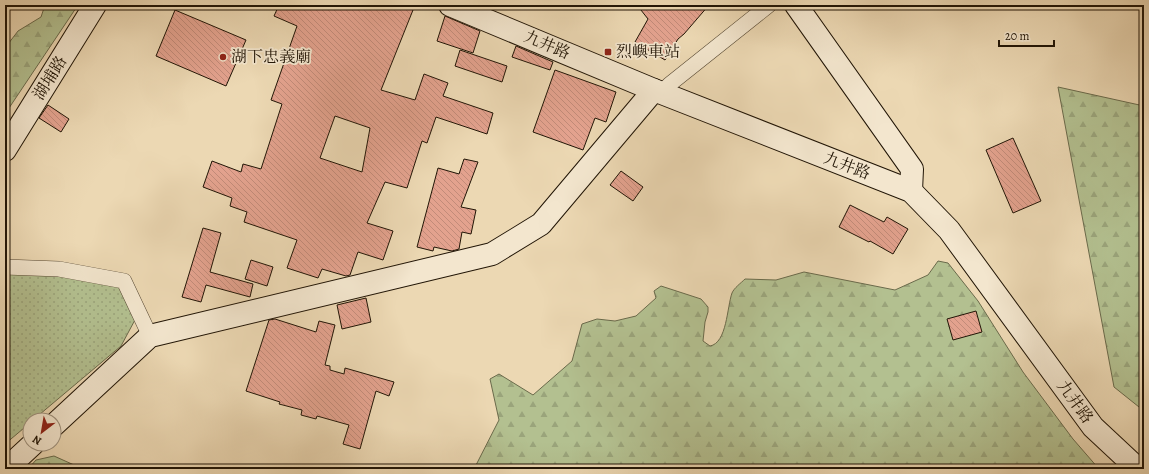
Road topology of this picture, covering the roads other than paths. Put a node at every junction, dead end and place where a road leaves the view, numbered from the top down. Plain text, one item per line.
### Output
1 (95, 5) edge
2 (450, 5) edge
3 (769, 5) edge
4 (796, 5) edge
5 (658, 92) junction
6 (5, 150) edge
7 (911, 191) junction
8 (5, 266) edge
9 (150, 336) junction
10 (62, 418) edge
11 (24, 452) edge
12 (6, 469) edge
13 (1138, 469) edge

1 - 6 main road, 湖埔路
2 - 5 main road, 九井路
3 - 5 street
4 - 7 main road
5 - 7 main road, 九井路
5 - 9 main road
7 - 13 main road, 九井路
8 - 9 street
9 - 10 main road
11 - 12 main road

